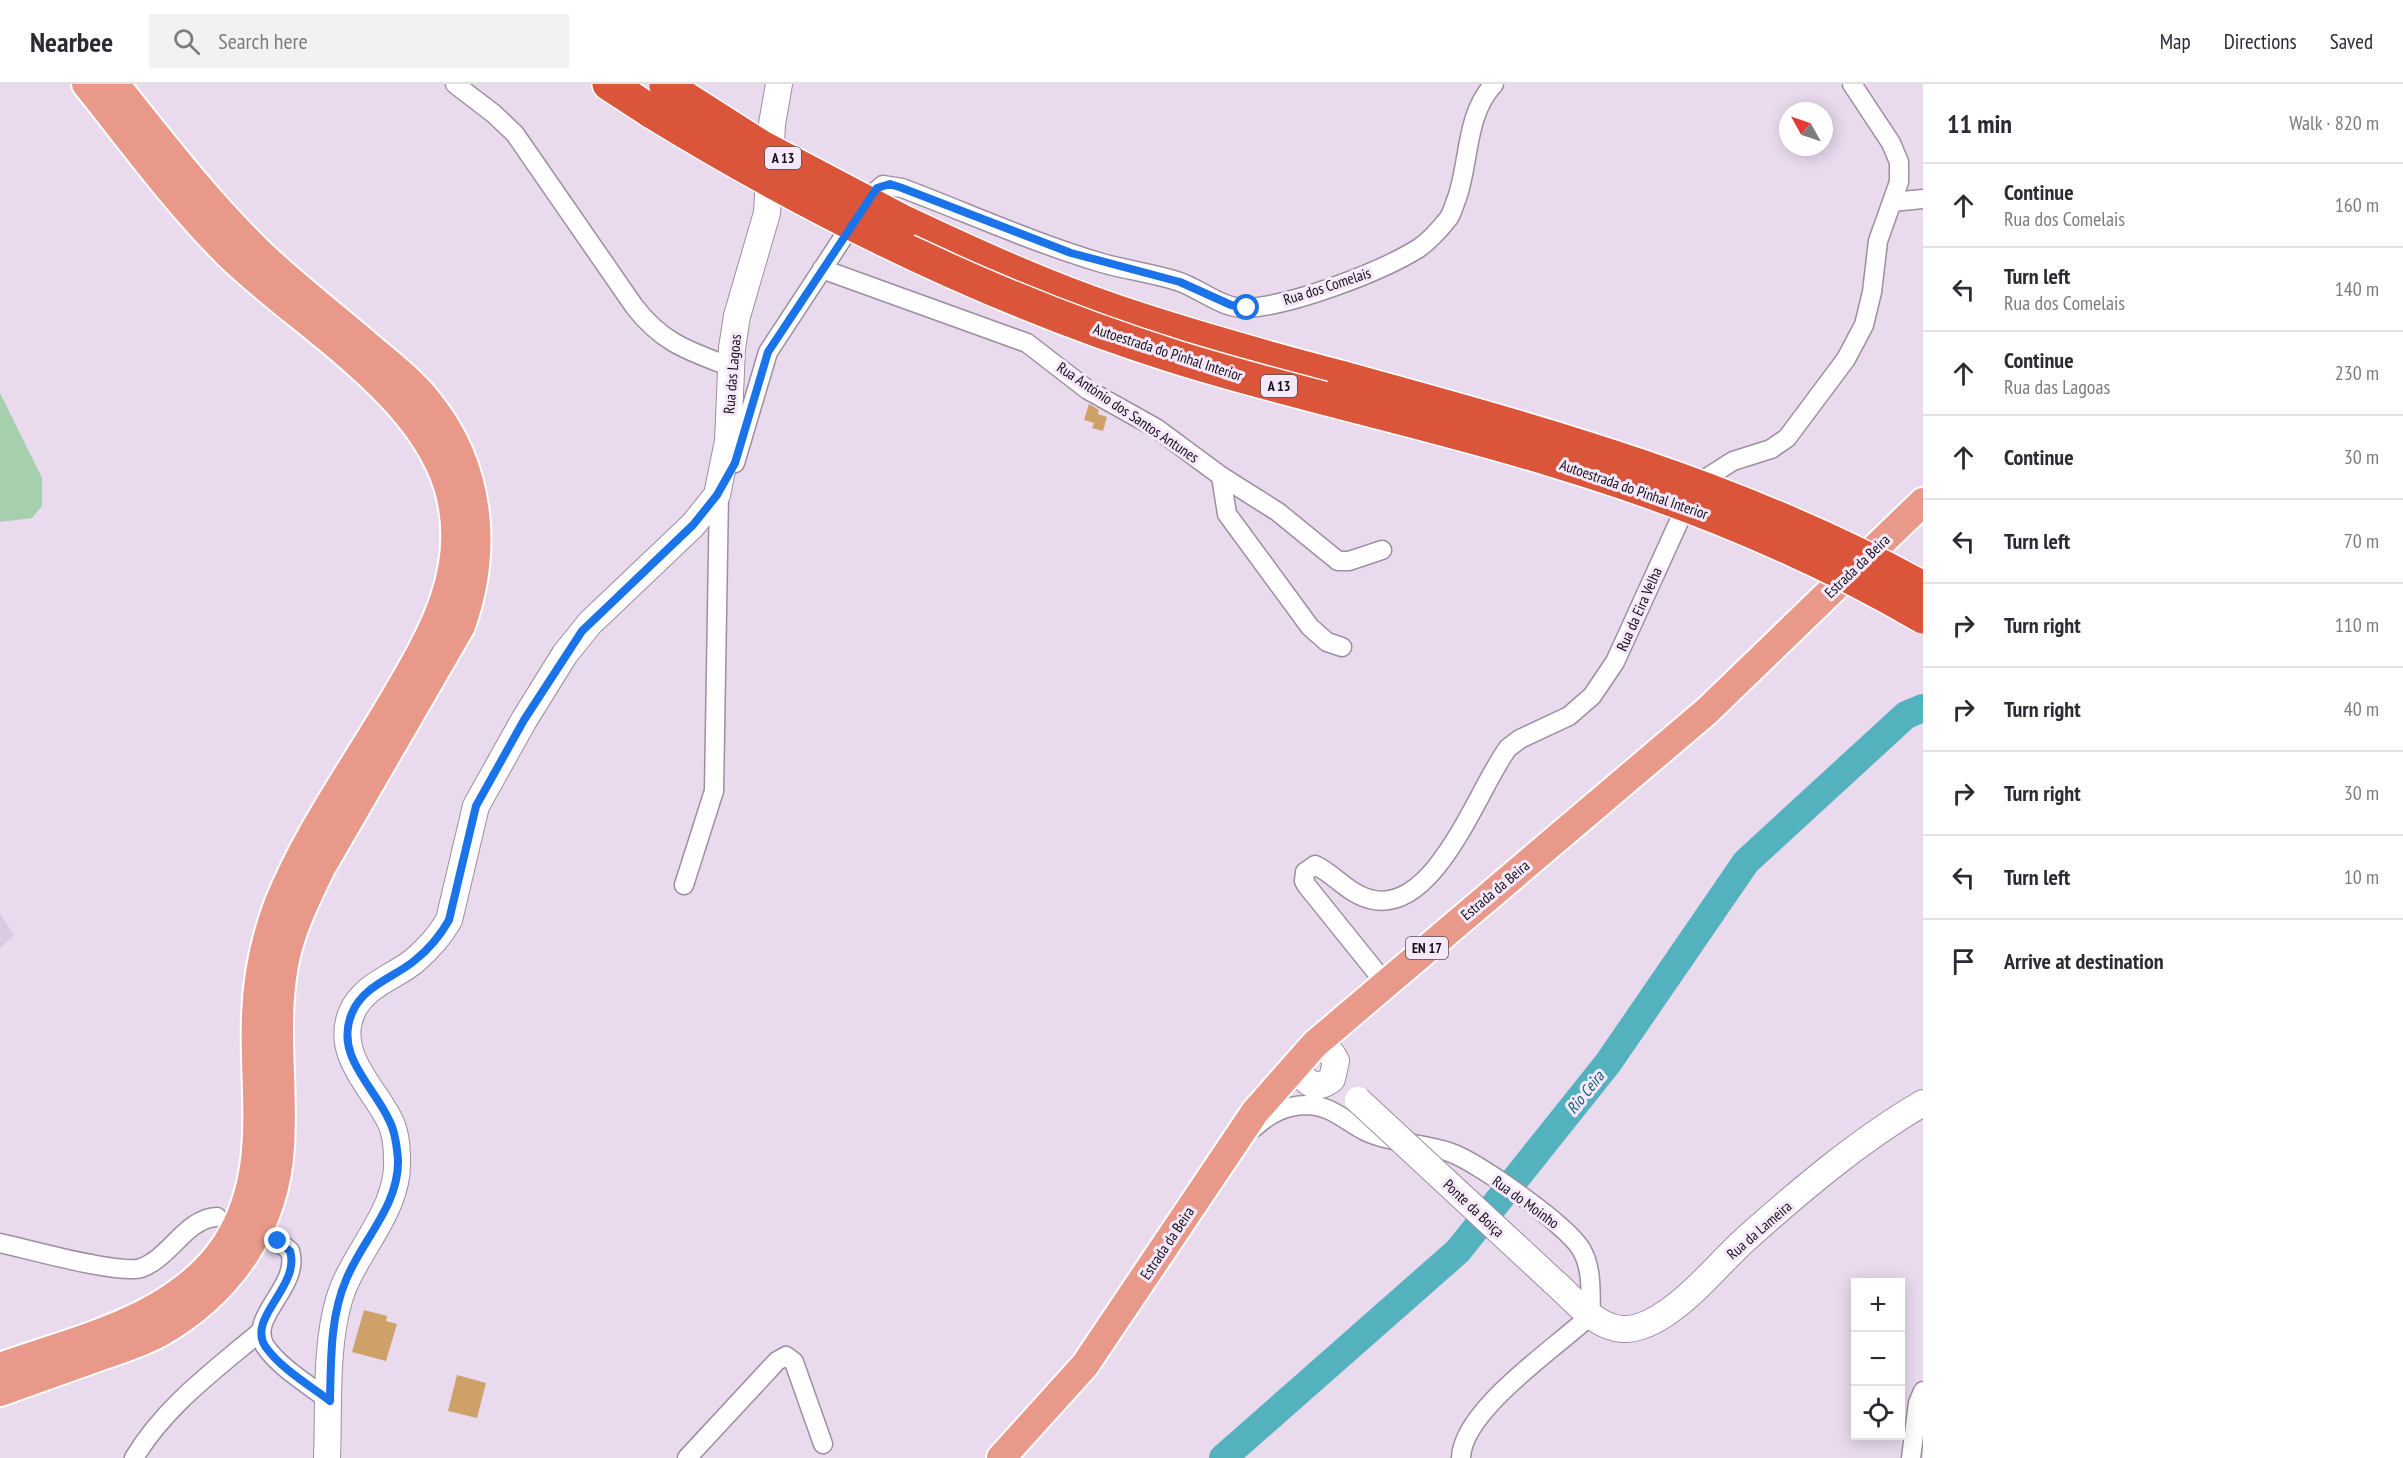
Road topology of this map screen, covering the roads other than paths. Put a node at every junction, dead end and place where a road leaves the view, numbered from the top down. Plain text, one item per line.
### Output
1 (86, 84) edge
2 (115, 84) edge
3 (455, 84) edge
4 (609, 84) edge
5 (779, 84) edge
6 (1494, 84) edge
7 (1852, 84) edge
8 (661, 94) edge
9 (1923, 199) edge
10 (1893, 202) junction
11 (822, 269) junction
12 (731, 367) junction
13 (1221, 476) junction
14 (717, 495) junction
15 (1923, 502) edge
16 (1382, 550) dead end
17 (1923, 588) edge
18 (1923, 616) edge
19 (1342, 647) dead end
20 (684, 885) dead end
21 (1385, 983) junction
22 (1321, 1062) junction
23 (1923, 1103) edge
24 (1229, 1152) junction
25 (217, 1217) dead end
26 (278, 1241) dead end
27 (0, 1243) edge
28 (1591, 1315) junction
29 (261, 1331) junction
30 (0, 1367) edge
31 (1923, 1391) edge
32 (0, 1392) edge
33 (330, 1401) junction
34 (823, 1444) dead end
35 (134, 1458) edge
36 (327, 1458) edge
37 (687, 1458) edge
38 (1001, 1458) edge
39 (1461, 1458) edge
40 (1911, 1458) edge

1 - 30 main road
2 - 32 main road
3 - 12 street
4 - 8 highway, Autoestrada do Pinhal Interior / A 13
5 - 12 street, Rua das Lagoas
6 - 11 street, Rua dos Comelais
7 - 10 street, Rua da Eira Velha
8 - 17 highway, Autoestrada do Pinhal Interior / A 13, bridge
8 - 18 highway, Autoestrada do Pinhal Interior / A 13, bridge
9 - 10 street
10 - 21 street, Rua da Eira Velha
11 - 13 street, Rua António dos Santos Antunes
11 - 14 street, Rua dos Comelais
12 - 14 street, Rua das Lagoas
13 - 16 street, Rua António dos Santos Antunes
13 - 19 street
14 - 20 street
14 - 33 street, Rua das Lagoas
15 - 21 main road, Estrada da Beira / EN 17
21 - 22 main road, Estrada da Beira / EN 17
22 - 24 main road, Estrada da Beira / EN 17
22 - 28 street, Ponte da Boiça, bridge
23 - 28 street, Rua da Lameira
24 - 28 street, Rua do Moinho
24 - 38 main road, Estrada da Beira / EN 17
25 - 27 street
26 - 29 street
28 - 39 street
29 - 33 street
29 - 35 street
31 - 40 street
33 - 36 street, Rua das Lagoas
34 - 37 street

